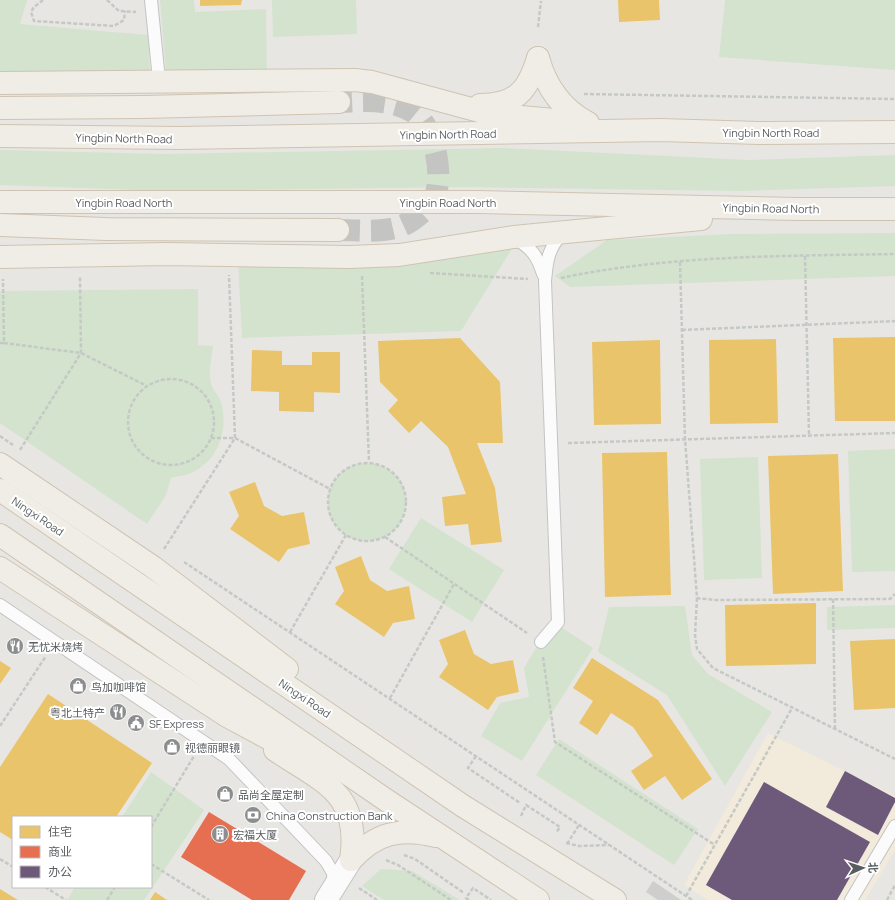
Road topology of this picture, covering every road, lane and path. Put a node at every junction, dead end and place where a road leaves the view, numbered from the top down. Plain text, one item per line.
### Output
1 (43, 0) edge
2 (107, 0) edge
3 (152, 0) edge
4 (541, 1) dead end
5 (538, 27) dead end
6 (159, 80) junction
7 (0, 83) edge
8 (339, 102) tunnel mouth
9 (452, 103) junction
10 (0, 108) edge
11 (588, 123) junction
12 (661, 130) junction
13 (895, 132) edge
14 (0, 136) edge
15 (0, 202) edge
16 (798, 209) junction
17 (895, 209) edge
18 (0, 225) edge
19 (106, 229) junction
20 (338, 230) tunnel mouth
21 (562, 232) junction
22 (514, 237) junction
23 (0, 238) edge
24 (228, 255) junction
25 (805, 256) dead end
26 (0, 257) edge
27 (680, 262) dead end
28 (362, 273) dead end
29 (80, 277) dead end
30 (3, 279) dead end
31 (545, 281) junction
32 (895, 321) edge
33 (807, 325) junction
34 (682, 330) junction
35 (0, 344) edge
36 (4, 344) junction
37 (81, 353) junction
38 (147, 386) junction
39 (895, 433) edge
40 (809, 435) junction
41 (0, 436) edge
42 (211, 438) junction
43 (235, 438) junction
44 (685, 439) junction
45 (551, 443) junction
46 (20, 450) junction
47 (26, 454) dead end
48 (369, 462) junction
49 (0, 464) edge
50 (330, 489) junction
51 (0, 490) edge
52 (0, 535) edge
53 (346, 535) junction
54 (385, 537) junction
55 (158, 544) dead end
56 (159, 558) junction
57 (178, 558) dead end
58 (0, 568) edge
59 (454, 584) junction
60 (895, 594) edge
61 (696, 598) junction
62 (832, 599) junction
63 (0, 605) edge
64 (290, 632) junction
65 (55, 642) junction
66 (541, 642) junction
67 (39, 652) dead end
68 (45, 657) junction
69 (52, 661) dead end
70 (390, 698) junction
71 (792, 708) junction
72 (227, 716) junction
73 (0, 726) edge
74 (280, 728) junction
75 (835, 729) junction
76 (203, 741) junction
77 (188, 751) dead end
78 (194, 756) junction
79 (476, 756) junction
80 (895, 759) edge
81 (200, 760) dead end
82 (313, 762) junction
83 (332, 788) junction
84 (386, 800) junction
85 (520, 803) dead end
86 (463, 806) junction
87 (526, 819) dead end
88 (152, 825) edge
89 (579, 825) junction
90 (895, 826) edge
91 (556, 833) dead end
92 (442, 838) junction
93 (561, 840) dead end
94 (568, 844) junction
95 (609, 845) junction
96 (714, 845) junction
97 (0, 859) edge
98 (380, 859) dead end
99 (415, 859) dead end
100 (351, 860) junction
101 (326, 861) junction
102 (152, 865) edge
103 (12, 866) edge
104 (895, 885) edge
105 (357, 887) dead end
106 (47, 888) edge
107 (114, 888) edge
108 (330, 893) edge
109 (464, 893) dead end
110 (686, 896) junction
111 (372, 899) edge
112 (66, 900) edge
113 (107, 900) edge
114 (209, 900) edge
115 (376, 900) edge
116 (450, 900) edge
117 (469, 900) edge
118 (491, 900) edge
119 (538, 900) edge
120 (615, 900) edge
121 (692, 900) edge
122 (850, 900) edge
123 (887, 900) edge

1 - 2 path
3 - 6 lane
4 - 5 path
6 - 7 main road
6 - 9 main road
8 - 10 main road
9 - 11 main road
9 - 11 main road
11 - 12 main road
12 - 13 main road, Yingbin North Road
12 - 14 main road, Yingbin North Road
15 - 16 main road, Yingbin Road North
16 - 17 main road, Yingbin Road North
16 - 21 main road
18 - 19 main road
19 - 20 main road
19 - 23 main road
21 - 22 main road
21 - 31 lane
22 - 24 main road
22 - 31 lane
24 - 26 main road
24 - 43 path
25 - 33 path
27 - 34 path
28 - 48 path
29 - 37 path
30 - 36 path
31 - 45 lane
32 - 33 path
33 - 34 path
33 - 40 path
34 - 44 path
35 - 36 path
36 - 37 path
37 - 38 path
37 - 46 path
38 - 42 path
38 - 42 path
39 - 40 path
40 - 44 path
41 - 46 path
42 - 43 path
43 - 50 path
43 - 56 path
44 - 45 path
44 - 61 path
45 - 66 lane
46 - 47 path
48 - 50 path
48 - 54 path
49 - 56 main road
50 - 53 path
51 - 86 main road, Ningxi Road
52 - 74 main road
53 - 54 path
53 - 64 path
54 - 59 path
55 - 56 path
56 - 86 main road
57 - 64 path
58 - 72 main road
59 - 66 path
59 - 70 path
60 - 62 path
61 - 62 path
61 - 71 path
62 - 75 path
63 - 65 lane
64 - 70 path
65 - 68 path
65 - 76 lane
66 - 96 path
67 - 68 path
68 - 69 path
68 - 73 path
70 - 79 path
71 - 75 path
71 - 96 path
72 - 82 main road
72 - 83 main road
74 - 82 main road
74 - 84 main road
75 - 80 path
76 - 78 path
76 - 101 lane
77 - 78 path
78 - 81 path
78 - 88 path
79 - 85 path
79 - 89 path
82 - 83 main road
82 - 84 main road
83 - 100 main road
84 - 92 main road
86 - 120 main road, Ningxi Road
87 - 91 path
89 - 94 path
89 - 95 path
90 - 122 lane
92 - 100 main road
92 - 119 main road
93 - 94 path
94 - 95 path
95 - 110 path
96 - 110 path
97 - 103 path
98 - 116 path
99 - 109 path
100 - 101 lane
100 - 108 street
101 - 108 lane
102 - 114 path
104 - 123 path
105 - 111 path
106 - 112 path
107 - 113 path
110 - 121 path
111 - 115 path
117 - 118 path

